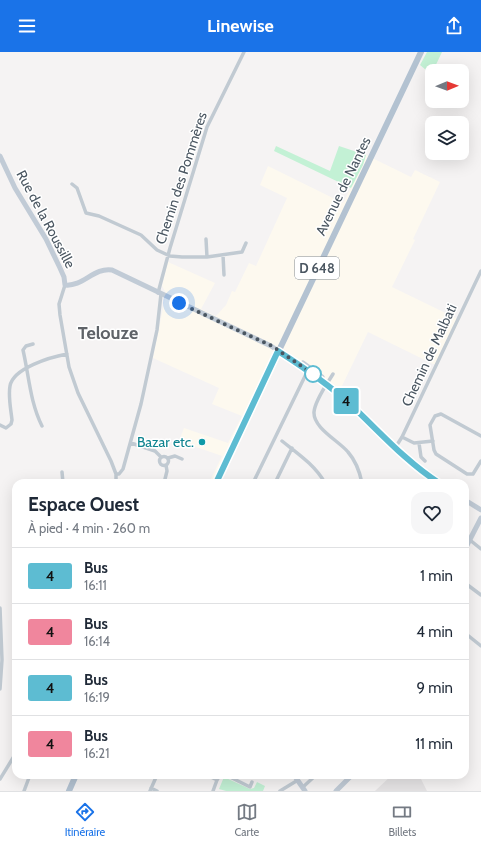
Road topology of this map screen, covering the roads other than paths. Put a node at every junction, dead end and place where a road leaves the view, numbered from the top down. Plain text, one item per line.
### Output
1 (244, 52) edge
2 (421, 52) edge
3 (0, 156) edge
4 (72, 184) dead end
5 (206, 239) dead end
6 (246, 243) dead end
7 (168, 255) junction
8 (223, 255) junction
9 (207, 257) junction
10 (481, 270) edge
11 (224, 275) dead end
12 (65, 285) junction
13 (160, 293) junction
14 (33, 344) dead end
15 (278, 351) junction
16 (67, 354) junction
17 (286, 356) junction
18 (27, 368) junction
19 (308, 370) junction
20 (333, 374) dead end
21 (327, 385) junction
22 (0, 425) edge
23 (42, 426) dead end
24 (481, 436) edge
25 (402, 437) junction
26 (282, 441) dead end
27 (433, 441) junction
28 (131, 443) junction
29 (419, 443) junction
30 (292, 448) junction
31 (395, 448) junction
32 (161, 457) junction
33 (168, 458) junction
34 (182, 459) dead end
35 (425, 461) dead end
36 (481, 461) edge
37 (166, 465) junction
38 (62, 472) dead end
39 (116, 474) junction
40 (63, 479) edge
41 (116, 479) edge
42 (165, 479) edge
43 (218, 479) edge
44 (255, 479) edge
45 (277, 479) edge
46 (322, 479) edge
47 (360, 479) edge
48 (433, 479) edge
49 (469, 502) edge
50 (481, 510) edge
51 (481, 518) edge
52 (469, 535) edge
53 (469, 540) edge
54 (481, 549) edge
55 (469, 586) edge
56 (481, 596) edge
57 (0, 608) edge
58 (469, 636) edge
59 (481, 646) edge
60 (0, 689) edge
61 (12, 759) edge
62 (0, 778) edge
63 (28, 779) edge
64 (74, 779) edge
65 (155, 779) edge
66 (235, 779) edge
67 (295, 779) edge
68 (297, 779) edge
69 (313, 779) edge
70 (348, 779) edge
71 (217, 780) edge
72 (252, 782) dead end
73 (304, 789) edge
74 (150, 790) edge
75 (24, 791) edge
76 (69, 791) edge
77 (156, 791) edge
78 (213, 791) edge
79 (280, 791) edge
80 (336, 791) edge

1 - 7 street, Chemin des Pommères
2 - 15 main road, Avenue de Nantes / D 648
3 - 12 street, Rue de la Roussille
4 - 7 street
5 - 9 street
6 - 8 street
7 - 9 street
7 - 13 street, Chemin des Pommères
8 - 9 street
8 - 11 street
10 - 25 street, Chemin de Malbati
12 - 13 street
12 - 16 street, Rue de la Roussille
13 - 15 street
13 - 28 street, Chemin des Pommères
14 - 18 street
15 - 17 street
15 - 43 main road, Avenue de Nantes / D 648
16 - 18 street
16 - 39 street, Rue de la Roussille
17 - 19 street
17 - 21 street
18 - 22 street
18 - 23 street
19 - 21 street
19 - 44 street
20 - 21 street
21 - 31 street
21 - 47 street
24 - 27 street
25 - 29 street
25 - 31 street, Chemin de Malbati
26 - 30 street
27 - 29 street
27 - 36 street
28 - 32 street
28 - 39 street, Chemin des Pommères
29 - 35 street
30 - 45 street
30 - 46 street
31 - 48 street
32 - 33 street
32 - 37 street
33 - 34 street
33 - 37 street
37 - 42 street
38 - 40 street
39 - 41 street
49 - 50 street
51 - 52 street
53 - 54 street
55 - 56 street
57 - 60 street
58 - 59 street
61 - 62 street
63 - 75 street
64 - 76 main road
65 - 74 street
66 - 72 street
67 - 79 street
68 - 73 street
69 - 73 street
70 - 80 street
71 - 78 street
74 - 77 street

